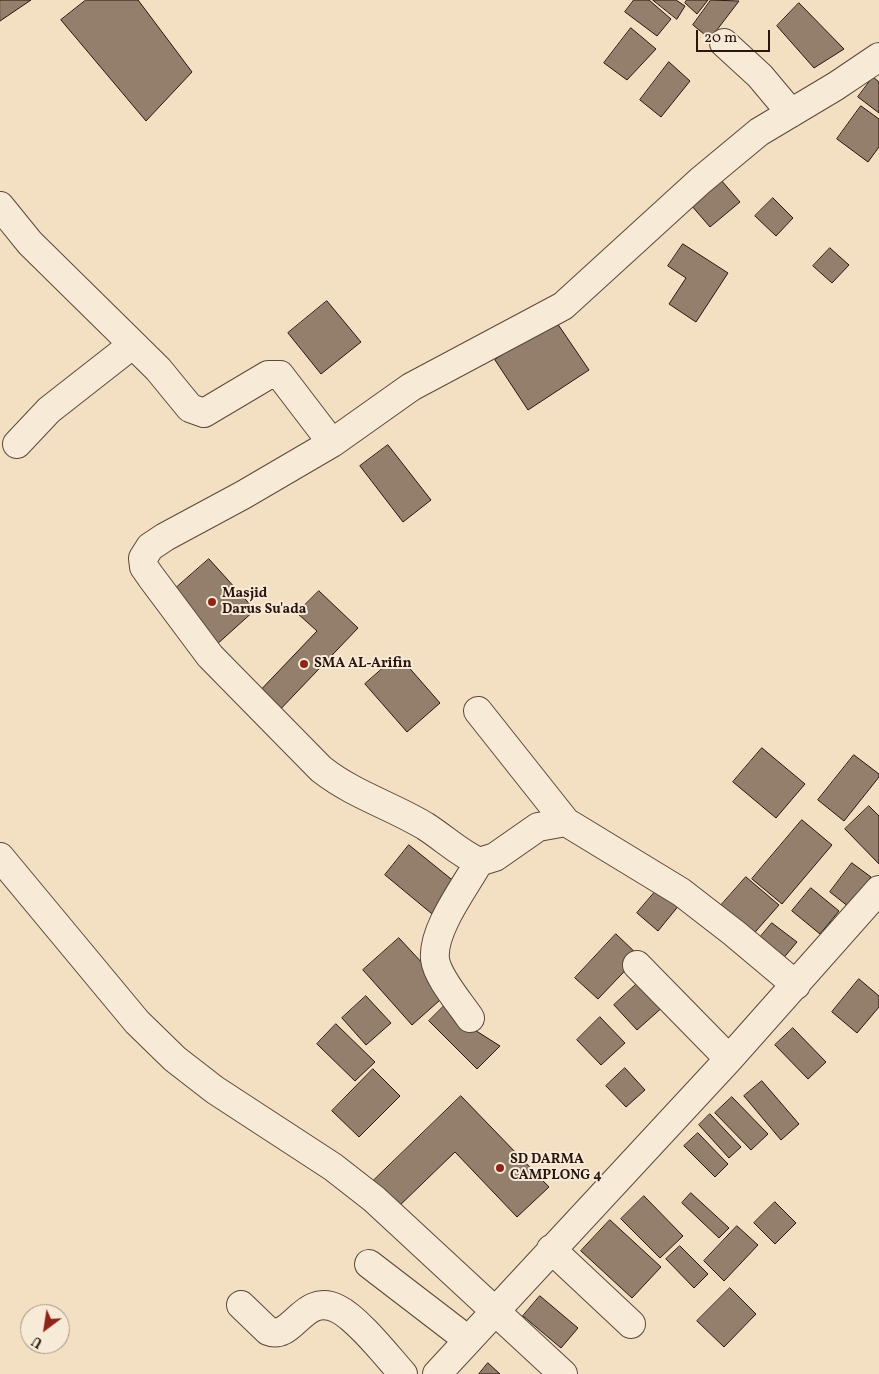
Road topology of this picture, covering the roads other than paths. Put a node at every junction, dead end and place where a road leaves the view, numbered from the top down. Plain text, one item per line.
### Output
1 (724, 43) dead end
2 (879, 57) edge
3 (791, 113) junction
4 (0, 206) edge
5 (132, 345) junction
6 (332, 443) junction
7 (17, 444) dead end
8 (478, 711) dead end
9 (566, 822) junction
10 (0, 857) edge
11 (480, 862) junction
12 (879, 890) edge
13 (637, 964) dead end
14 (796, 985) junction
15 (470, 1018) dead end
16 (729, 1059) junction
17 (551, 1249) junction
18 (369, 1264) dead end
19 (241, 1305) dead end
20 (494, 1311) junction
21 (631, 1324) dead end
22 (468, 1340) junction
23 (403, 1374) edge
24 (437, 1374) edge
25 (563, 1374) edge

1 - 3 street
2 - 3 street
3 - 6 street
4 - 5 street
5 - 6 street
5 - 7 street
6 - 11 street
8 - 9 street
9 - 11 street
9 - 14 street
10 - 20 street
11 - 15 street
12 - 14 street
13 - 16 street
14 - 16 street
16 - 17 street
17 - 20 street
17 - 21 street
18 - 22 street
19 - 23 street
20 - 22 street
20 - 25 street
22 - 24 street

